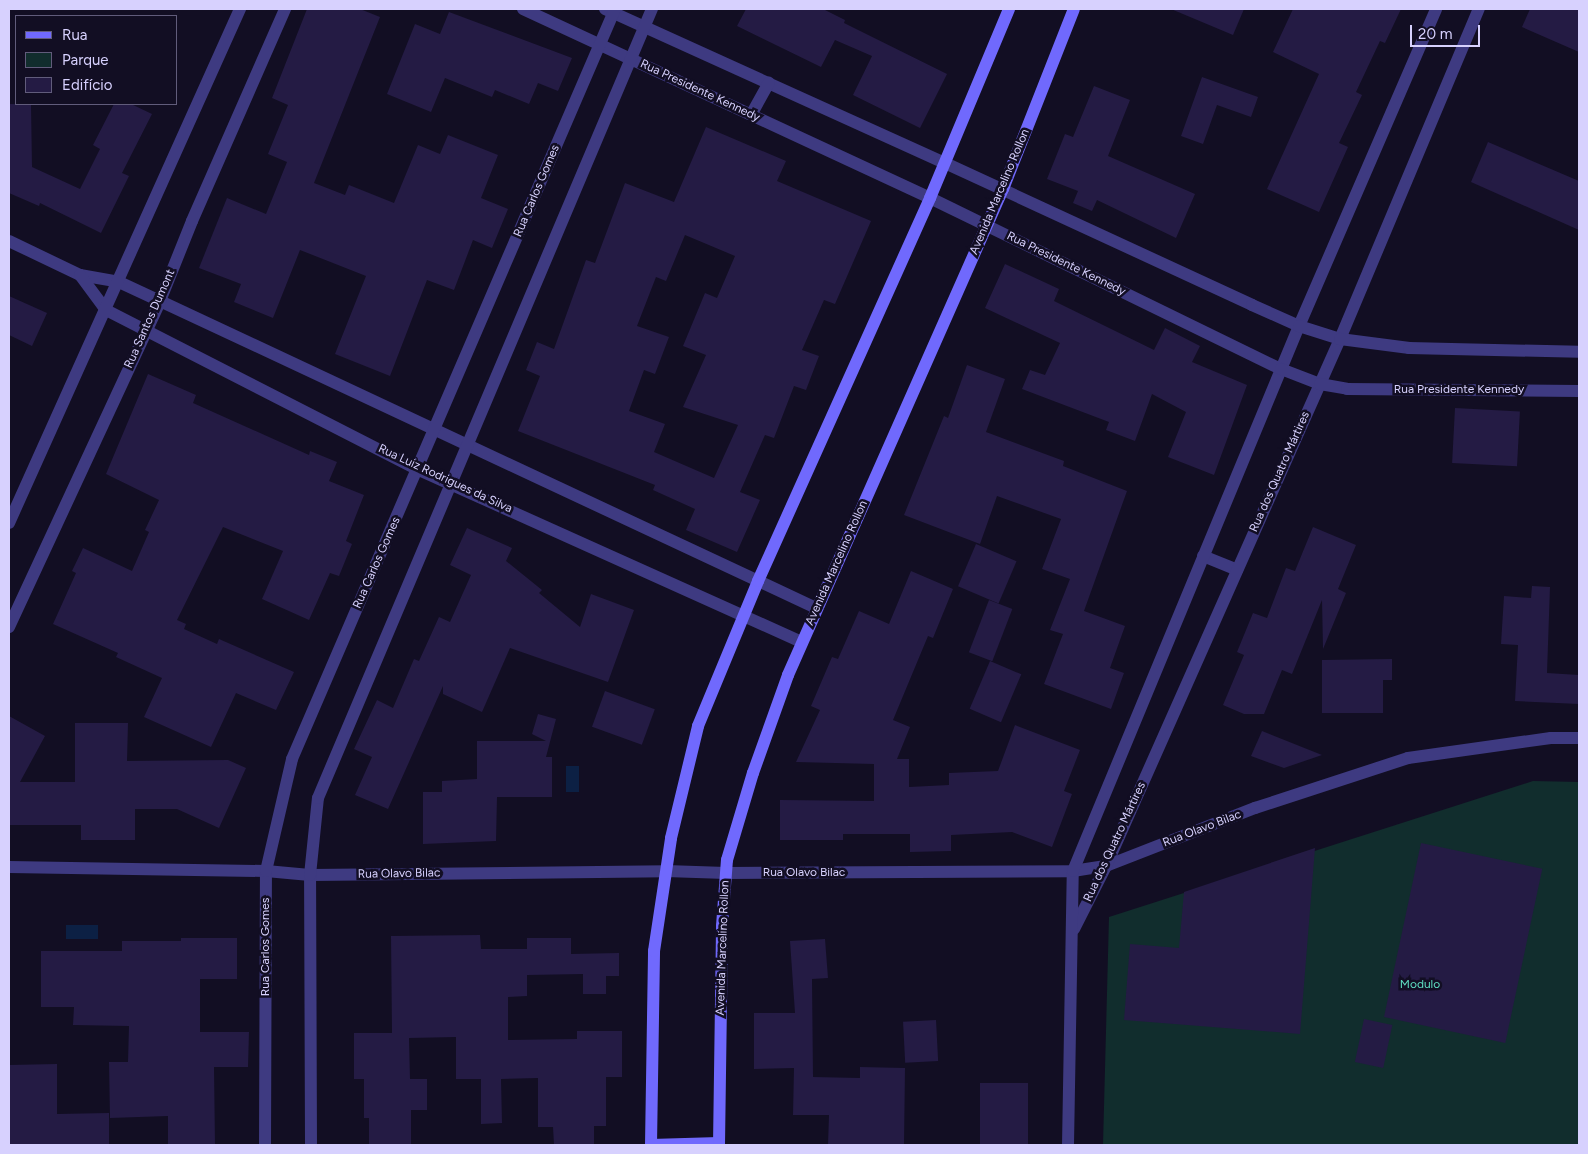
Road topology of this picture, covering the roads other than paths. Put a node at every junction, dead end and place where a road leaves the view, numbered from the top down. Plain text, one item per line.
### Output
1 (240, 9) edge
2 (285, 9) edge
3 (523, 9) edge
4 (652, 9) edge
5 (1009, 9) edge
6 (1074, 9) edge
7 (1436, 9) edge
8 (1480, 9) edge
9 (611, 10) edge
10 (644, 27) junction
11 (599, 45) junction
12 (631, 59) junction
13 (769, 83) junction
14 (751, 115) junction
15 (945, 162) junction
16 (1002, 189) junction
17 (930, 198) junction
18 (987, 225) junction
19 (9, 241) edge
20 (80, 275) junction
21 (119, 282) junction
22 (160, 301) junction
23 (106, 310) junction
24 (1299, 326) junction
25 (146, 329) junction
26 (1340, 339) junction
27 (1579, 352) edge
28 (1281, 369) junction
29 (1320, 384) junction
30 (1579, 390) edge
31 (436, 428) junction
32 (469, 443) junction
33 (419, 470) junction
34 (452, 483) junction
35 (9, 523) edge
36 (1203, 556) junction
37 (1237, 570) junction
38 (758, 581) junction
39 (816, 608) junction
40 (744, 616) junction
41 (9, 627) edge
42 (802, 642) junction
43 (1579, 738) edge
44 (1106, 866) junction
45 (9, 867) edge
46 (266, 871) junction
47 (666, 871) junction
48 (1073, 871) junction
49 (726, 873) junction
50 (310, 875) junction
51 (1073, 931) junction
52 (719, 1144) edge
53 (266, 1145) edge
54 (311, 1145) edge
55 (651, 1145) edge
56 (1068, 1145) edge

1 - 21 street
2 - 22 street, Rua Santos Dumont
3 - 11 street, Rua Presidente Kennedy
4 - 10 street
5 - 15 main road
6 - 16 main road, Avenida Marcelino Rollon
7 - 24 street, Rua dos Quatro Mártires
8 - 26 street, Rua dos Quatro Mártires
9 - 10 street
9 - 11 street, Rua Carlos Gomes
10 - 12 street
10 - 13 street
11 - 12 street, Rua Presidente Kennedy
11 - 31 street, Rua Carlos Gomes
12 - 14 street, Rua Presidente Kennedy
12 - 32 street
13 - 14 street
13 - 15 street
14 - 17 street, Rua Presidente Kennedy
15 - 16 street
15 - 17 main road
16 - 18 main road, Avenida Marcelino Rollon
16 - 24 street
17 - 18 street, Rua Presidente Kennedy
17 - 38 main road
18 - 28 street, Rua Presidente Kennedy
18 - 39 main road, Avenida Marcelino Rollon
19 - 20 street, Rua Luiz Rodrigues da Silva
20 - 21 street, Rua Luiz Rodrigues da Silva
20 - 23 street, Rua Luiz Rodrigues da Silva
21 - 22 street, Rua Luiz Rodrigues da Silva
21 - 23 street
22 - 25 street, Rua Santos Dumont
22 - 31 street, Rua Luiz Rodrigues da Silva
23 - 25 street, Rua Luiz Rodrigues da Silva
23 - 35 street
24 - 26 street
24 - 28 street, Rua dos Quatro Mártires
25 - 33 street, Rua Luiz Rodrigues da Silva
25 - 41 street, Rua Santos Dumont
26 - 27 street
26 - 29 street, Rua dos Quatro Mártires
28 - 29 street, Rua Presidente Kennedy
28 - 36 street, Rua dos Quatro Mártires
29 - 30 street, Rua Presidente Kennedy
29 - 37 street, Rua dos Quatro Mártires
31 - 32 street, Rua Luiz Rodrigues da Silva
31 - 33 street, Rua Carlos Gomes
32 - 34 street
32 - 38 street, Rua Luiz Rodrigues da Silva
33 - 34 street, Rua Luiz Rodrigues da Silva
33 - 46 street, Rua Carlos Gomes
34 - 40 street, Rua Luiz Rodrigues da Silva
34 - 50 street
36 - 37 street
36 - 48 street, Rua dos Quatro Mártires
37 - 44 street, Rua dos Quatro Mártires
38 - 39 street, Rua Luiz Rodrigues da Silva
38 - 40 main road
39 - 42 main road, Avenida Marcelino Rollon
40 - 42 street, Rua Luiz Rodrigues da Silva
40 - 47 main road
42 - 49 main road, Avenida Marcelino Rollon
43 - 44 street, Rua Olavo Bilac
44 - 48 street, Rua Olavo Bilac
44 - 51 street, Rua dos Quatro Mártires
45 - 46 street, Rua Olavo Bilac
46 - 50 street, Rua Olavo Bilac
46 - 53 street, Rua Carlos Gomes
47 - 49 street, Rua Olavo Bilac
47 - 50 street, Rua Olavo Bilac
47 - 55 main road
48 - 49 street, Rua Olavo Bilac
48 - 51 street, Rua dos Quatro Mártires
49 - 52 main road, Avenida Marcelino Rollon
50 - 54 street
51 - 56 street, Rua dos Quatro Mártires
52 - 55 main road

